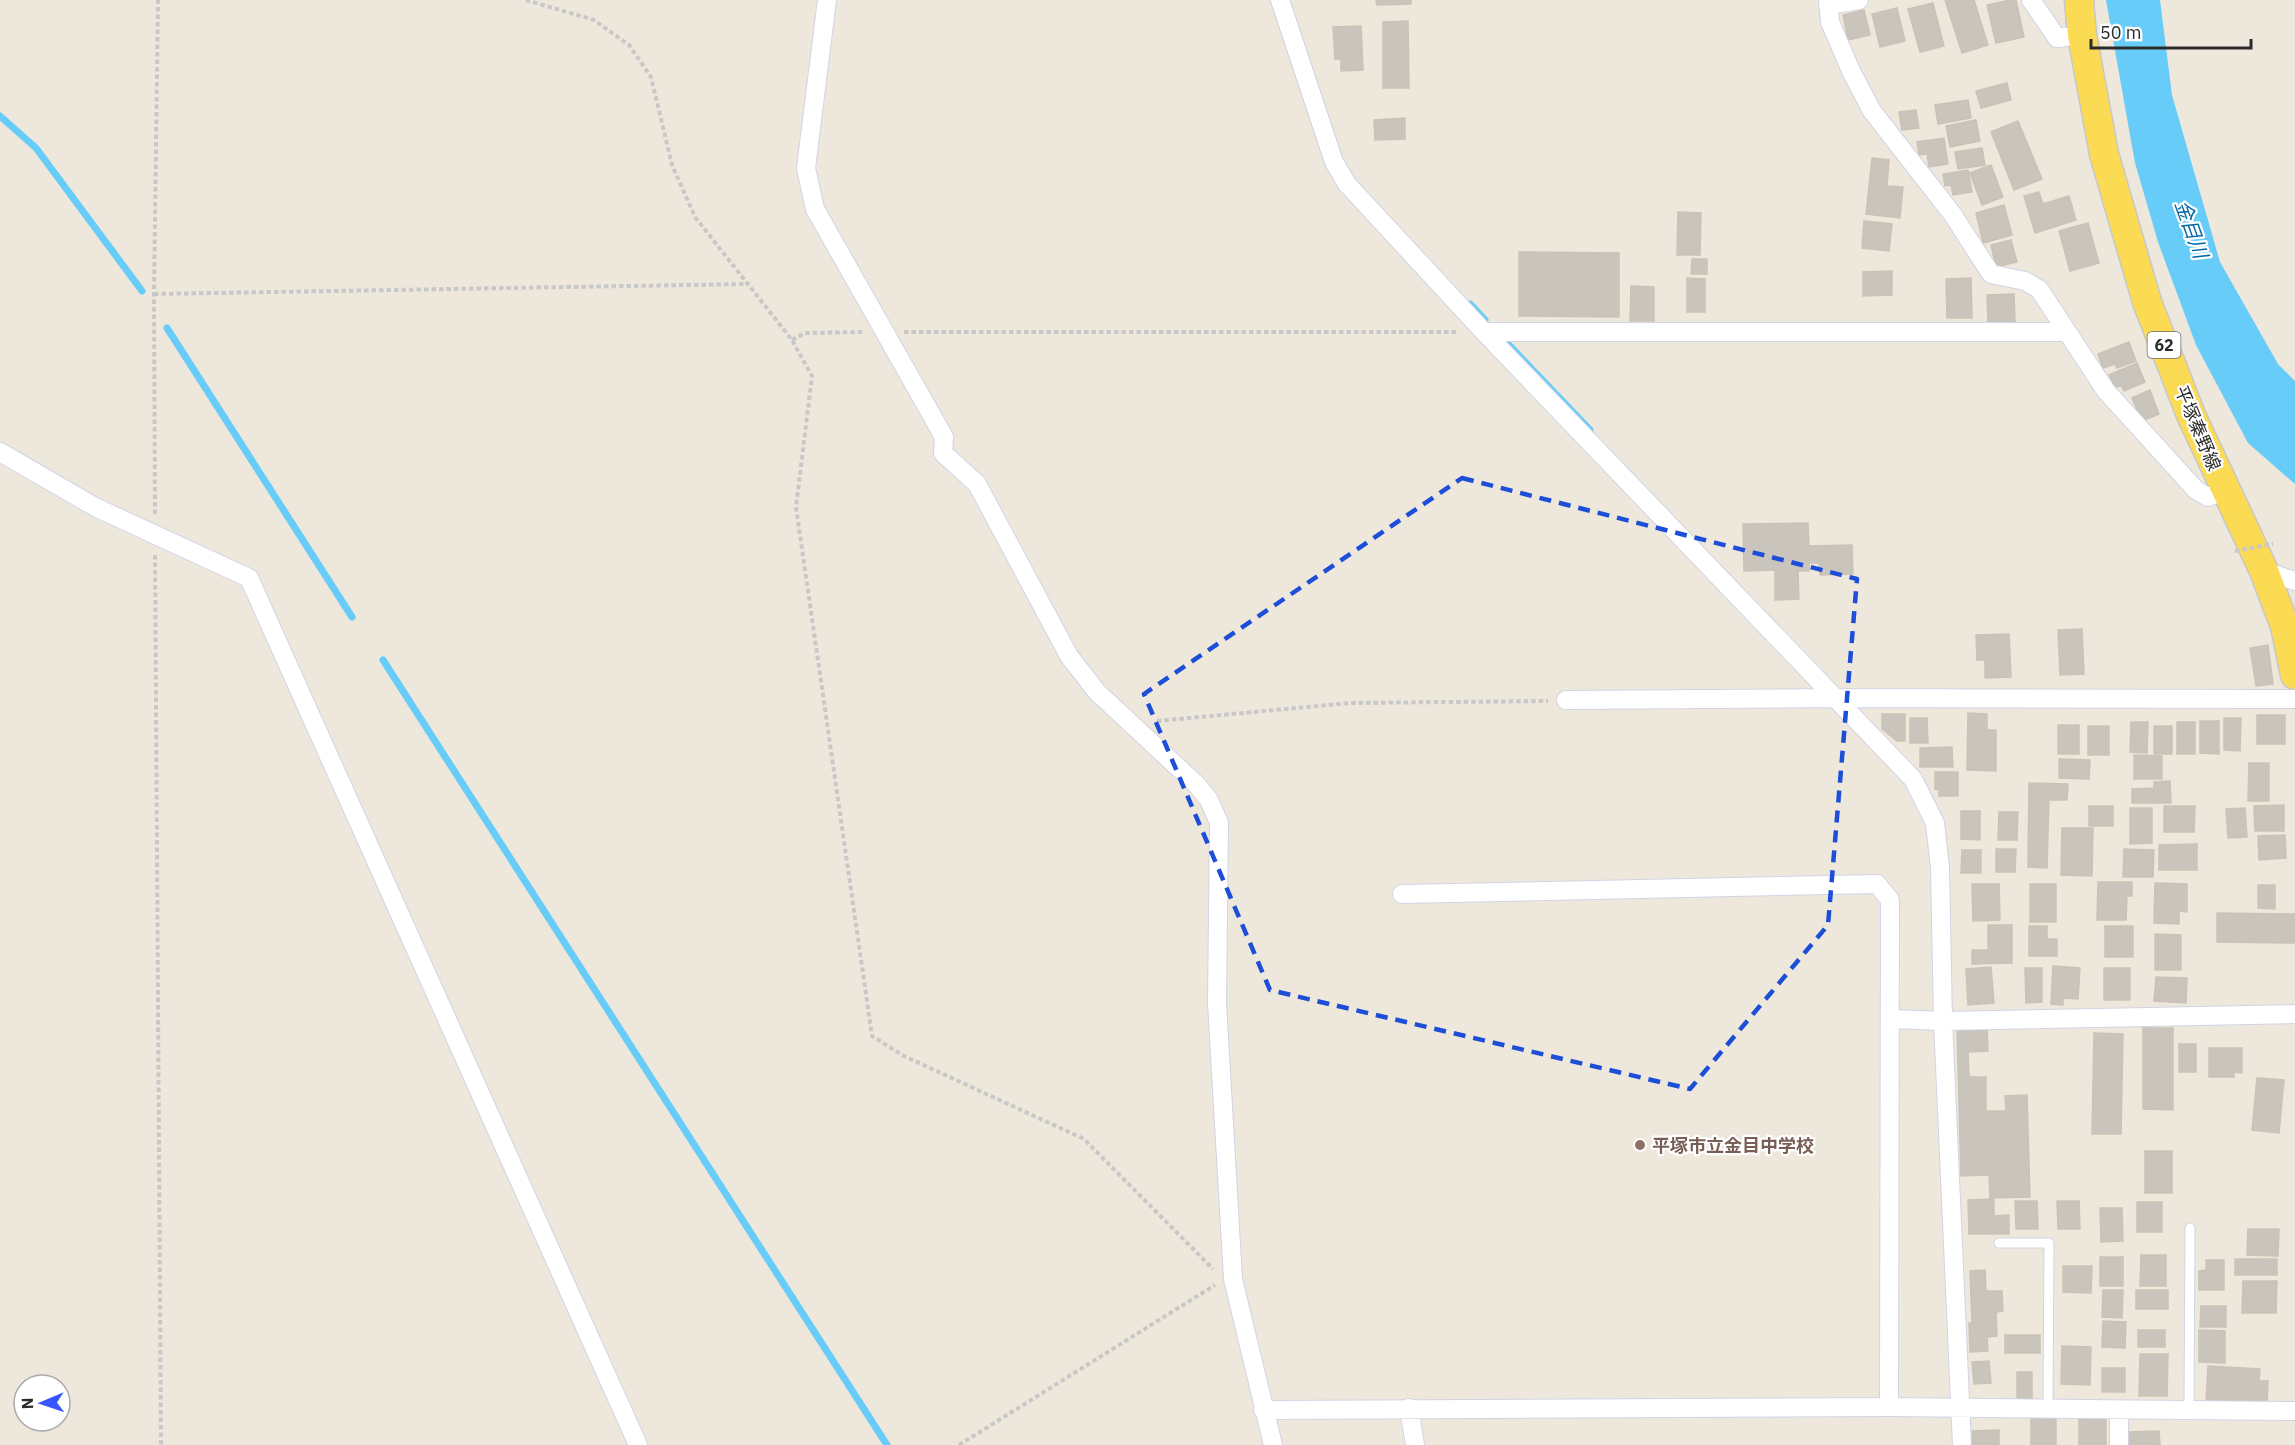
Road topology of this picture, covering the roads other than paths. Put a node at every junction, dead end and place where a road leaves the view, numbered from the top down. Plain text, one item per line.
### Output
1 (827, 0) edge
2 (1280, 0) edge
3 (1859, 0) edge
4 (2031, 0) edge
5 (2079, 0) edge
6 (1828, 3) edge
7 (2082, 35) junction
8 (1484, 332) junction
9 (2067, 332) junction
10 (0, 452) edge
11 (2225, 491) junction
12 (2264, 571) junction
13 (2295, 581) edge
14 (2295, 675) edge
15 (1836, 698) junction
16 (2295, 699) edge
17 (1566, 700) road end
18 (1402, 894) dead end
19 (2295, 1014) edge
20 (1891, 1019) junction
21 (1943, 1021) junction
22 (2190, 1228) dead end
23 (2000, 1243) dead end
24 (1889, 1407) junction
25 (1409, 1408) junction
26 (1960, 1408) junction
27 (2048, 1408) junction
28 (1263, 1410) junction
29 (2119, 1410) junction
30 (2189, 1410) junction
31 (2295, 1411) edge
32 (638, 1445) edge
33 (1273, 1445) edge
34 (1415, 1445) edge
35 (1962, 1445) edge
36 (2120, 1445) edge

1 - 28 street
2 - 8 street
3 - 6 street
4 - 7 street
5 - 7 main road, 平塚秦野線 / 62
6 - 9 street
7 - 11 main road, 平塚秦野線 / 62
8 - 9 street
8 - 15 street
9 - 11 street
10 - 32 street
11 - 12 main road, 平塚秦野線 / 62
12 - 13 street
12 - 14 main road, 平塚秦野線 / 62
15 - 16 street
15 - 17 street
15 - 21 street
18 - 20 street
19 - 21 street
20 - 21 street
20 - 24 street
21 - 26 street
22 - 30 lane
23 - 27 lane
24 - 25 street
24 - 26 street
25 - 28 street
25 - 34 street
26 - 27 street
26 - 35 street
27 - 29 street
28 - 33 street
29 - 30 street
29 - 36 street
30 - 31 street

